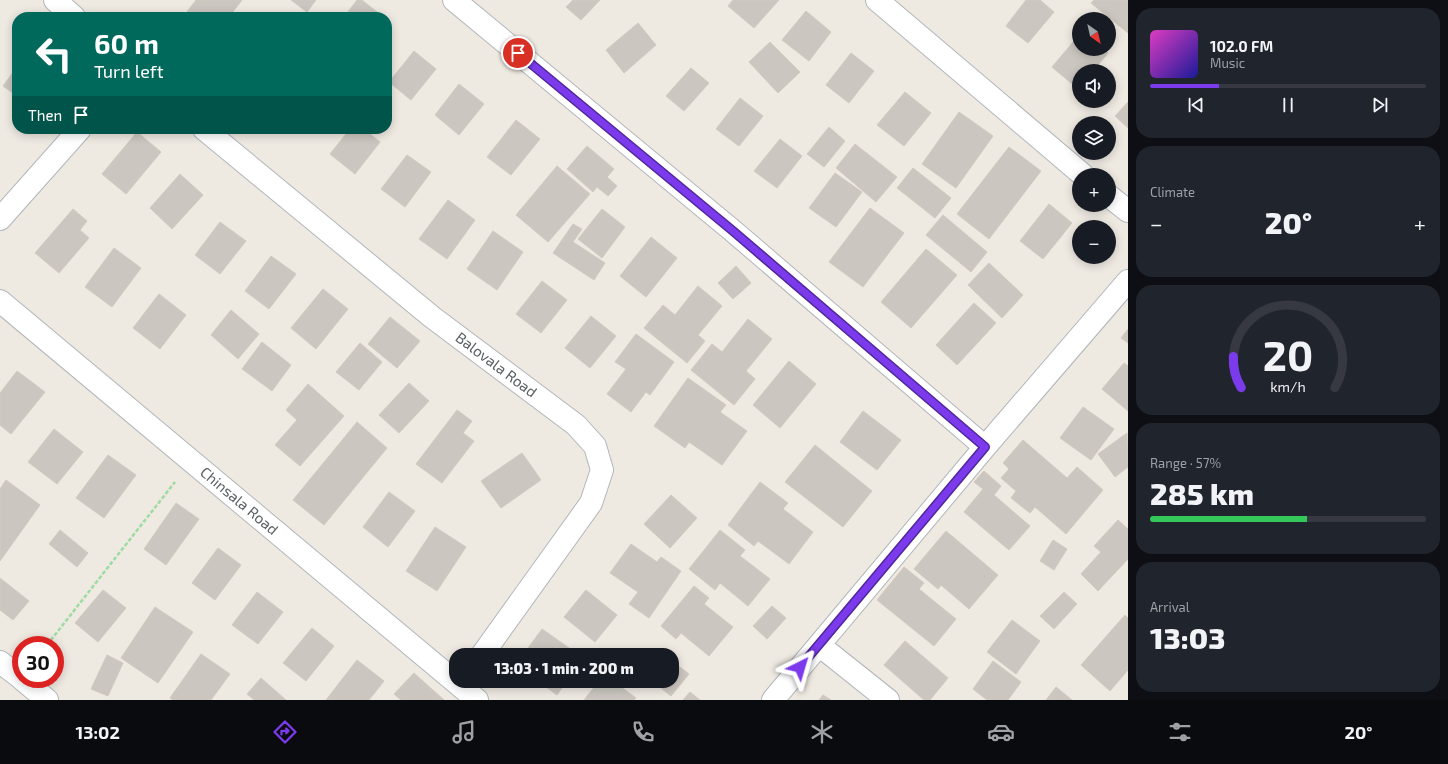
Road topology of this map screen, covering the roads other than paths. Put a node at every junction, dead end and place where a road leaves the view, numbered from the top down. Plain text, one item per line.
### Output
1 (55, 0) edge
2 (454, 0) edge
3 (877, 0) edge
4 (68, 12) edge
5 (76, 134) edge
6 (210, 134) edge
7 (1075, 168) edge
8 (1116, 202) edge
9 (1128, 211) edge
10 (0, 219) edge
11 (1128, 281) edge
12 (0, 301) edge
13 (985, 447) junction
14 (819, 645) junction
15 (487, 648) edge
16 (0, 662) edge
17 (12, 671) edge
18 (449, 673) edge
19 (33, 688) edge
20 (466, 688) edge
21 (47, 700) edge
22 (477, 700) edge
23 (773, 700) edge
24 (888, 700) edge

1 - 4 street
2 - 13 street
3 - 7 street
5 - 10 street
6 - 15 street, Balovala Road
8 - 9 street
11 - 13 street
12 - 18 street, Chinsala Road
13 - 14 street
14 - 23 street
14 - 24 street
16 - 17 street
19 - 21 street
20 - 22 street, Chinsala Road

